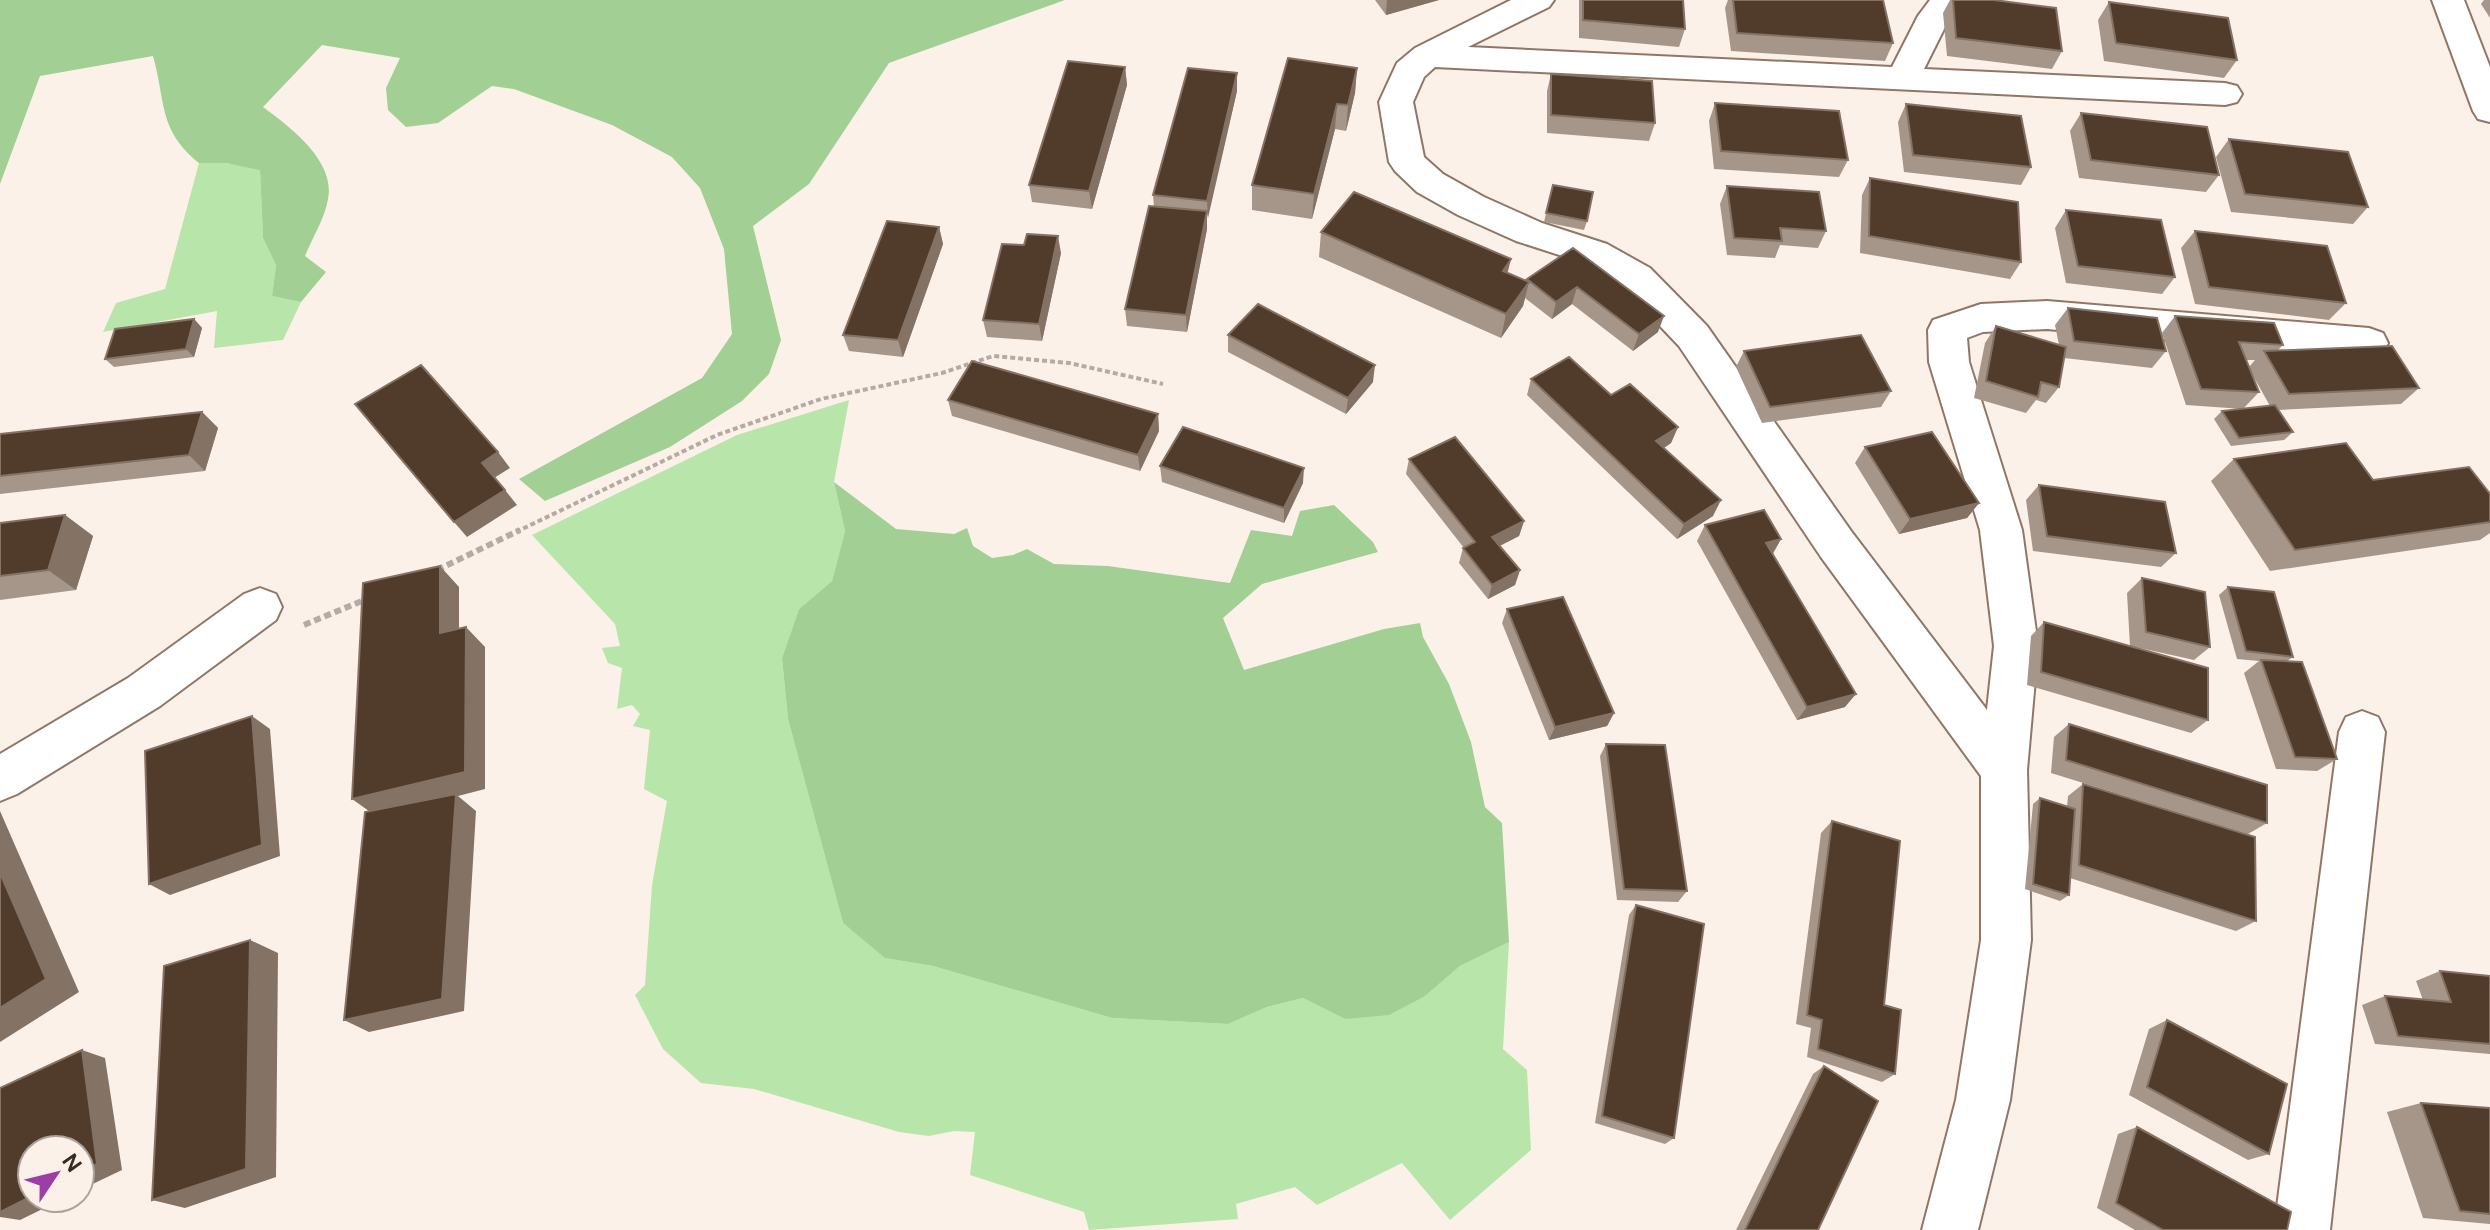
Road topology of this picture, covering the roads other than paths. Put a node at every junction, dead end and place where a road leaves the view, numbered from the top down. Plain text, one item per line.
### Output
1 (1538, 0) edge
2 (1947, 0) edge
3 (2448, 0) edge
4 (1427, 56) junction
5 (1903, 78) junction
6 (2225, 94) dead end
7 (2490, 111) edge
8 (2369, 343) edge
9 (280, 617) road end
10 (2362, 732) dead end
11 (2004, 770) junction
12 (0, 779) edge
13 (1950, 1230) edge
14 (2302, 1230) edge

1 - 4 street
2 - 5 street
3 - 7 street
4 - 5 street
4 - 11 street
5 - 6 street
8 - 11 street
9 - 12 street
10 - 14 street
11 - 13 street

